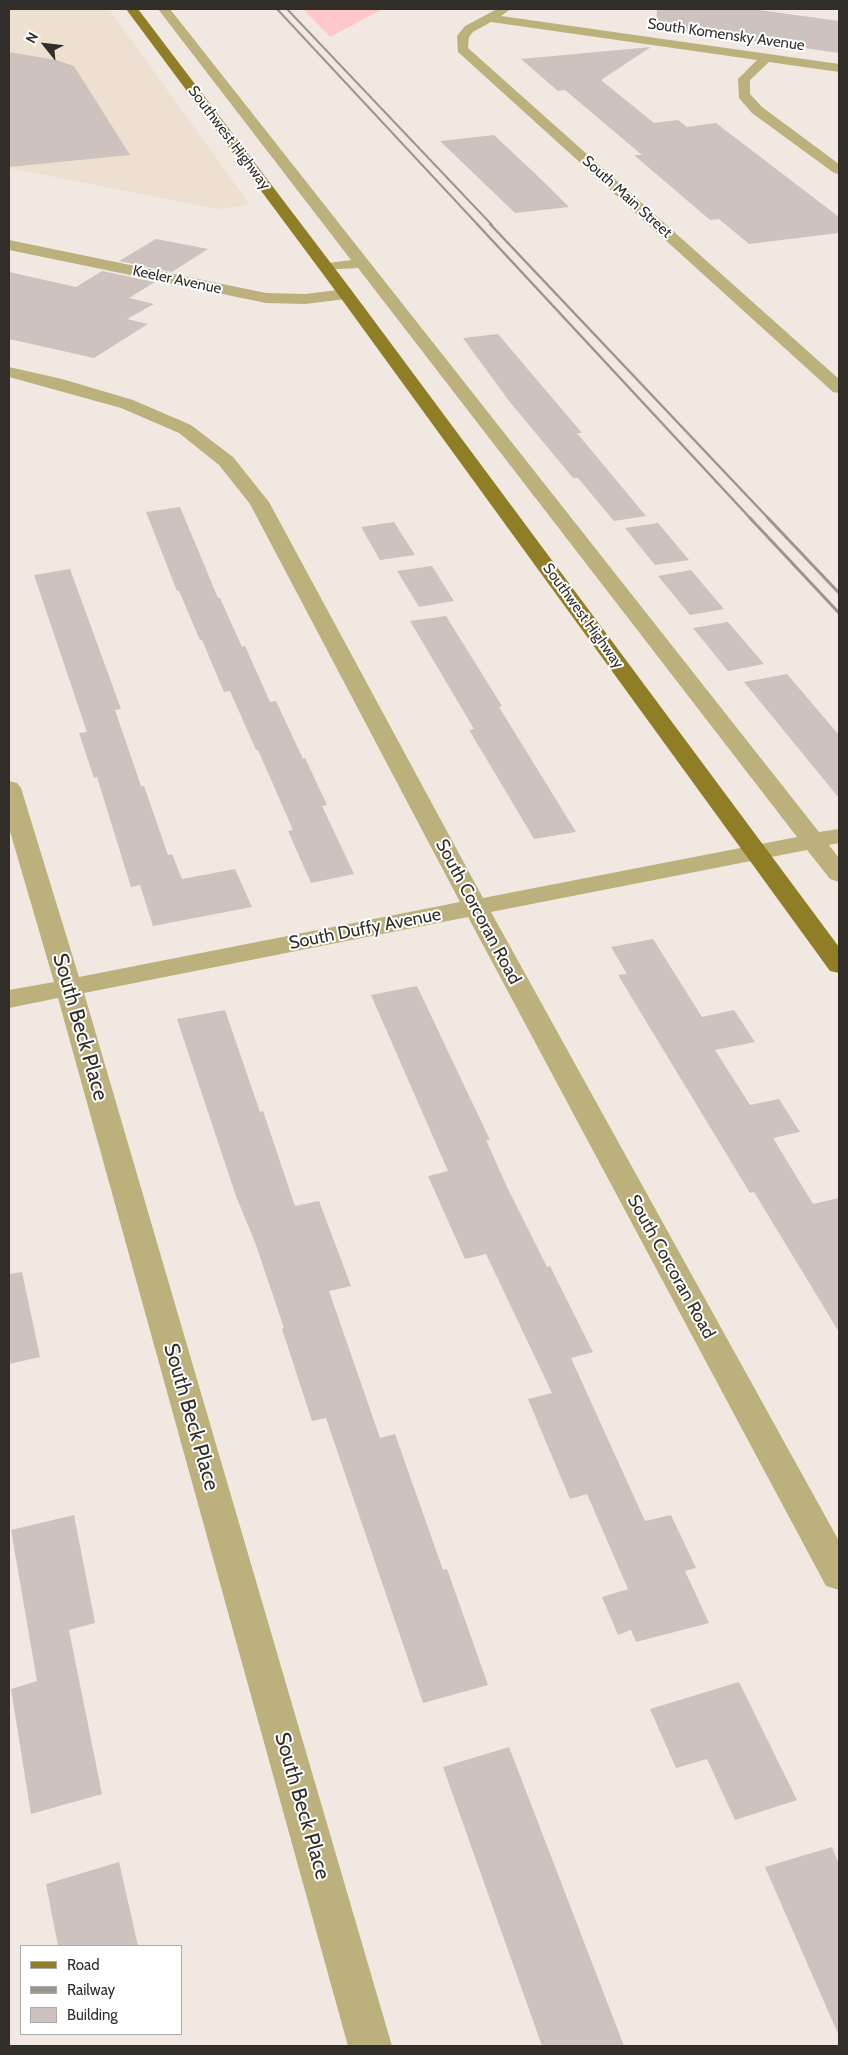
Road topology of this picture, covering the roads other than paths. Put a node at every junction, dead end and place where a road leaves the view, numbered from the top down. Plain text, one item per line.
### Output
1 (132, 9) edge
2 (164, 9) edge
3 (505, 9) edge
4 (489, 18) junction
5 (766, 58) junction
6 (839, 68) edge
7 (839, 170) edge
8 (9, 246) edge
9 (362, 263) junction
10 (327, 267) junction
11 (346, 294) junction
12 (9, 372) edge
13 (839, 388) edge
14 (9, 788) edge
15 (839, 836) edge
16 (814, 841) junction
17 (756, 852) junction
18 (839, 874) edge
19 (475, 907) junction
20 (839, 965) edge
21 (69, 988) junction
22 (9, 999) edge
23 (839, 1575) edge
24 (370, 2046) edge

1 - 10 main road, Southwest Highway
2 - 9 street, Southwest Highway
3 - 4 street, South Main Street
4 - 5 street, South Komensky Avenue
4 - 13 street, South Main Street
5 - 6 street, South Komensky Avenue
5 - 7 street
8 - 11 street, Keeler Avenue
9 - 10 street
9 - 16 street, Southwest Highway
10 - 11 main road, Southwest Highway
11 - 17 main road, Southwest Highway
12 - 19 street, South Corcoran Road
14 - 21 street, South Beck Place
15 - 16 street, South Duffy Avenue
16 - 17 street, South Duffy Avenue
16 - 18 street, Southwest Highway
17 - 19 street, South Duffy Avenue
17 - 20 main road, Southwest Highway
19 - 21 street, South Duffy Avenue
19 - 23 street, South Corcoran Road
21 - 22 street, South Duffy Avenue
21 - 24 street, South Beck Place

